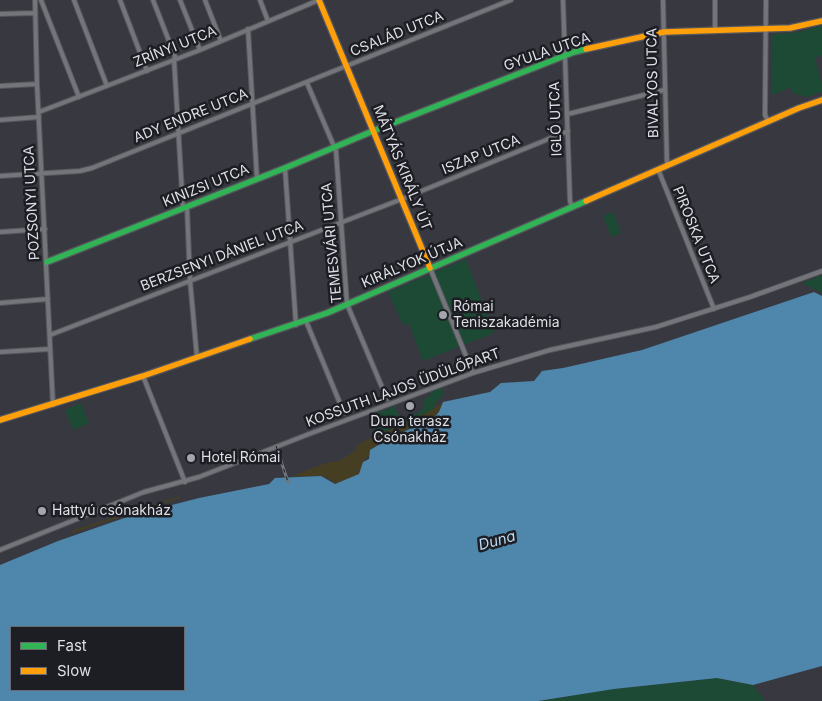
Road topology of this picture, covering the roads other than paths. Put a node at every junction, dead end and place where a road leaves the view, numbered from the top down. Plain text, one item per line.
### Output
1 (35, 0) edge
2 (41, 0) edge
3 (74, 0) edge
4 (120, 0) edge
5 (153, 0) edge
6 (180, 0) edge
7 (205, 0) edge
8 (260, 0) edge
9 (319, 0) edge
10 (511, 0) edge
11 (563, 0) edge
12 (663, 0) edge
13 (715, 0) edge
14 (766, 0) edge
15 (34, 13) junction
16 (0, 14) edge
17 (268, 21) junction
18 (822, 21) edge
19 (248, 29) junction
20 (766, 29) junction
21 (715, 31) junction
22 (664, 32) junction
23 (221, 41) junction
24 (200, 50) junction
25 (565, 56) junction
26 (175, 59) junction
27 (346, 66) junction
28 (147, 71) junction
29 (307, 83) junction
30 (37, 84) junction
31 (0, 86) edge
32 (107, 86) junction
33 (664, 90) junction
34 (79, 97) junction
35 (822, 100) edge
36 (253, 104) junction
37 (39, 114) junction
38 (568, 114) junction
39 (0, 120) edge
40 (768, 122) junction
41 (373, 131) junction
42 (568, 131) junction
43 (178, 133) junction
44 (334, 147) junction
45 (667, 166) junction
46 (285, 168) junction
47 (658, 169) junction
48 (41, 174) junction
49 (0, 176) edge
50 (257, 179) junction
51 (402, 199) junction
52 (572, 207) junction
53 (185, 208) junction
54 (340, 222) junction
55 (45, 229) junction
56 (0, 232) edge
57 (291, 242) junction
58 (47, 262) junction
59 (430, 268) junction
60 (822, 271) edge
61 (190, 280) junction
62 (48, 300) junction
63 (0, 303) edge
64 (347, 304) junction
65 (714, 309) junction
66 (306, 321) junction
67 (296, 325) junction
68 (50, 335) junction
69 (50, 348) junction
70 (0, 352) edge
71 (197, 358) junction
72 (473, 373) junction
73 (143, 376) junction
74 (387, 399) dead end
75 (54, 405) junction
76 (344, 413) dead end
77 (0, 420) edge
78 (185, 482) junction
79 (0, 550) edge

1 - 15 street, POZSONYI UTCA
2 - 34 street
3 - 32 street
4 - 28 street
5 - 26 street
6 - 24 street
7 - 23 street
8 - 17 street
9 - 17 street, ZRÍNYI UTCA
9 - 27 street, MÁTYÁS KIRÁLY ÚT
10 - 27 street, CSALÁD UTCA
11 - 25 street, IGLÓ UTCA
12 - 22 street, BIVALYOS UTCA
13 - 21 street
14 - 20 street
15 - 16 street
15 - 30 street, POZSONYI UTCA
17 - 19 street, ZRÍNYI UTCA
18 - 20 street, GYULA UTCA
19 - 23 street, ZRÍNYI UTCA
19 - 36 street
20 - 21 street, GYULA UTCA
20 - 40 street
21 - 22 street, GYULA UTCA
22 - 25 street, GYULA UTCA
22 - 33 street, BIVALYOS UTCA
23 - 24 street, ZRÍNYI UTCA
24 - 26 street, ZRÍNYI UTCA
25 - 38 street, IGLÓ UTCA
25 - 41 street, GYULA UTCA
26 - 28 street, ZRÍNYI UTCA
26 - 43 street
27 - 29 street, ADY ENDRE UTCA
27 - 41 street, MÁTYÁS KIRÁLY ÚT
28 - 32 street, ZRÍNYI UTCA
29 - 36 street, ADY ENDRE UTCA
29 - 44 street, TEMESVÁRI UTCA
30 - 31 street
30 - 37 street, POZSONYI UTCA
32 - 34 street, ZRÍNYI UTCA
33 - 38 street
33 - 45 street, BIVALYOS UTCA
34 - 37 street, ZRÍNYI UTCA
35 - 40 street, KIRÁLYOK ÚTJA
36 - 43 street, ADY ENDRE UTCA
36 - 50 street
37 - 39 street, ZRÍNYI UTCA
37 - 48 street, POZSONYI UTCA
38 - 42 street, IGLÓ UTCA
40 - 45 street, KIRÁLYOK ÚTJA
41 - 44 street, KINIZSI UTCA
41 - 51 street, MÁTYÁS KIRÁLY ÚT
42 - 51 street, ISZAP UTCA
42 - 52 street, IGLÓ UTCA
43 - 48 street, ADY ENDRE UTCA
43 - 53 street
44 - 46 street, KINIZSI UTCA
44 - 54 street, TEMESVÁRI UTCA
45 - 47 street, KIRÁLYOK ÚTJA
46 - 50 street, KINIZSI UTCA
46 - 57 street
47 - 52 street, KIRÁLYOK ÚTJA
47 - 65 street, PIROSKA UTCA
48 - 49 street, ADY ENDRE UTCA
48 - 55 street, POZSONYI UTCA
50 - 53 street, KINIZSI UTCA
51 - 54 street, BERZSENYI DÁNIEL UTCA
51 - 59 street, MÁTYÁS KIRÁLY ÚT
52 - 59 street, KIRÁLYOK ÚTJA
53 - 58 street, KINIZSI UTCA
53 - 61 street
54 - 57 street, BERZSENYI DÁNIEL UTCA
54 - 64 street, TEMESVÁRI UTCA
55 - 56 street
55 - 58 street, POZSONYI UTCA
57 - 61 street, BERZSENYI DÁNIEL UTCA
57 - 67 street
58 - 62 street, POZSONYI UTCA
59 - 64 street, KIRÁLYOK ÚTJA
59 - 72 street, MÁTYÁS KIRÁLY ÚT
60 - 65 street, KOSSUTH LAJOS ÜDÜLŐPART
61 - 68 street, BERZSENYI DÁNIEL UTCA
61 - 71 street
62 - 63 street
62 - 68 street, POZSONYI UTCA
64 - 66 street, KIRÁLYOK ÚTJA
64 - 74 street, TEMESVÁRI UTCA
65 - 72 street, KOSSUTH LAJOS ÜDÜLŐPART
66 - 67 street, KIRÁLYOK ÚTJA
66 - 76 street
67 - 71 street, KIRÁLYOK ÚTJA
68 - 69 street, POZSONYI UTCA
69 - 70 street
69 - 75 street, POZSONYI UTCA
71 - 73 street, KIRÁLYOK ÚTJA
72 - 78 street, KOSSUTH LAJOS ÜDÜLŐPART
73 - 75 street, KIRÁLYOK ÚTJA
73 - 78 street
75 - 77 street, KIRÁLYOK ÚTJA
78 - 79 street, KOSSUTH LAJOS ÜDÜLŐPART

